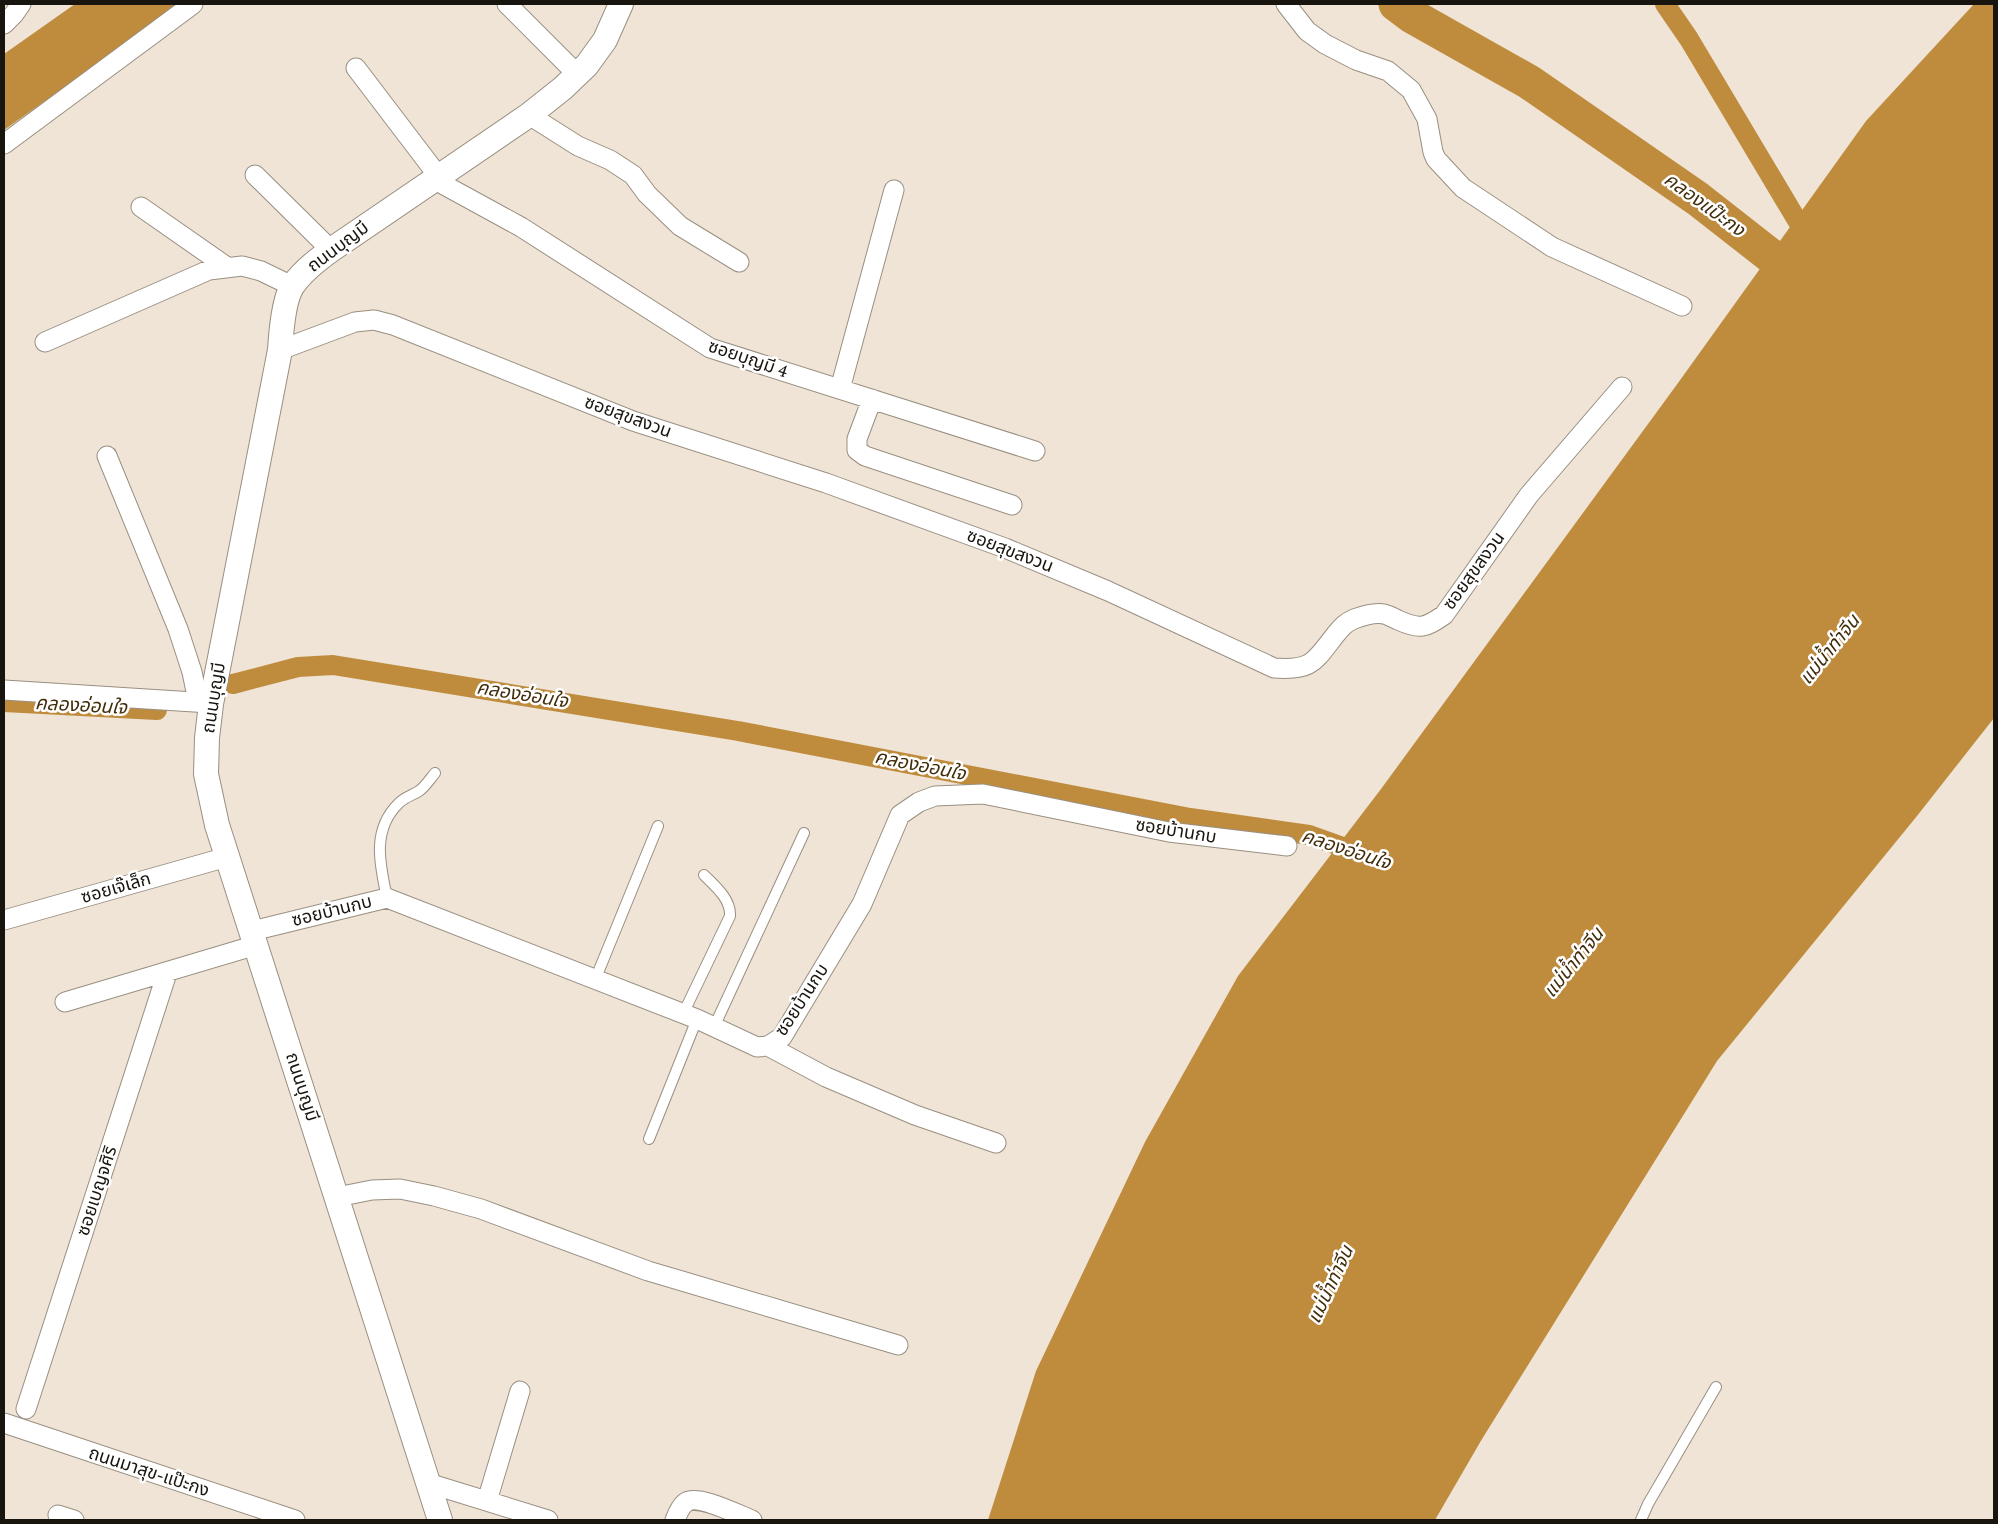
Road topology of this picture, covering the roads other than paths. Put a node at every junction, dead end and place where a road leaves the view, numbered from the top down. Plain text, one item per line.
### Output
1 (21, 4) edge
2 (193, 4) edge
3 (507, 4) edge
4 (621, 4) edge
5 (1286, 4) edge
6 (4, 24) edge
7 (356, 68) dead end
8 (577, 74) junction
9 (529, 115) junction
10 (4, 144) edge
11 (255, 175) dead end
12 (437, 178) junction
13 (894, 190) dead end
14 (141, 207) dead end
15 (331, 250) junction
16 (739, 262) dead end
17 (226, 267) junction
18 (292, 286) junction
19 (1682, 306) dead end
20 (45, 342) dead end
21 (280, 350) junction
22 (1622, 387) dead end
23 (840, 389) junction
24 (872, 400) junction
25 (1035, 451) dead end
26 (107, 456) dead end
27 (1012, 505) dead end
28 (4, 690) edge
29 (205, 702) junction
30 (435, 773) dead end
31 (658, 826) dead end
32 (804, 833) dead end
33 (1287, 846) dead end
34 (228, 857) junction
35 (704, 875) dead end
36 (388, 898) junction
37 (4, 920) edge
38 (254, 938) junction
39 (167, 973) junction
40 (595, 980) junction
41 (65, 1002) dead end
42 (690, 1017) junction
43 (714, 1027) junction
44 (768, 1046) junction
45 (649, 1140) dead end
46 (996, 1143) dead end
47 (337, 1197) junction
48 (898, 1345) dead end
49 (1716, 1387) dead end
50 (520, 1392) dead end
51 (26, 1409) dead end
52 (4, 1423) edge
53 (428, 1482) junction
54 (487, 1501) junction
55 (295, 1520) edge
56 (440, 1520) edge
57 (548, 1520) edge
58 (675, 1520) edge
59 (752, 1520) edge
60 (1641, 1520) edge

1 - 6 street
2 - 10 street
3 - 8 street
4 - 8 street, ถนนบุญมี
5 - 19 street
7 - 12 street
8 - 9 street, ถนนบุญมี
9 - 12 street, ถนนบุญมี
9 - 16 street
11 - 15 street
12 - 15 street, ถนนบุญมี
12 - 23 street, ซอยบุญมี 4
13 - 23 street
14 - 17 street
15 - 18 street, ถนนบุญมี
17 - 18 street
17 - 20 street
18 - 21 street, ถนนบุญมี
21 - 22 street, ซอยสุขสงวน
21 - 29 street, ถนนบุญมี
23 - 24 street, ซอยบุญมี 4
24 - 25 street, ซอยบุญมี 4
24 - 27 street
26 - 29 street
28 - 29 street
29 - 34 street, ถนนบุญมี
30 - 36 lane
31 - 40 lane
32 - 43 lane
33 - 44 street, ซอยบ้านกบ
34 - 37 street, ซอยเจ๊เล็ก
34 - 38 street, ถนนบุญมี
35 - 42 lane
36 - 38 street, ซอยบ้านกบ
36 - 40 street, ซอยบ้านกบ
38 - 39 street
38 - 47 street, ถนนบุญมี
39 - 41 street
39 - 51 street, ซอยเบญจศิริ
40 - 42 street, ซอยบ้านกบ
42 - 43 street, ซอยบ้านกบ
42 - 45 lane
43 - 44 street, ซอยบ้านกบ
44 - 46 street
47 - 48 street
47 - 53 street, ถนนบุญมี
49 - 60 lane
50 - 54 street
52 - 55 street, ถนนมาสุข-แป๊ะกง
53 - 54 street
53 - 56 street, ถนนบุญมี
54 - 57 street
58 - 59 street

